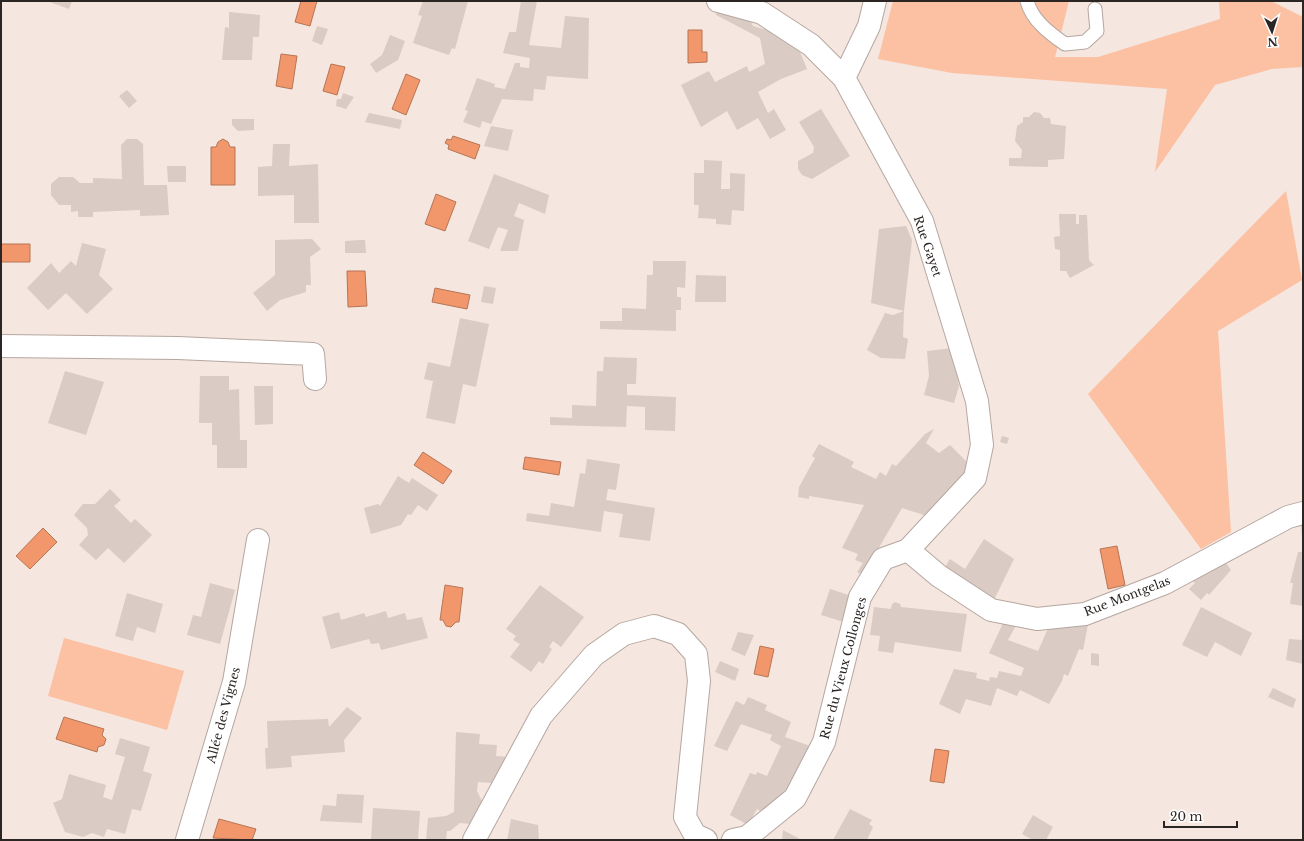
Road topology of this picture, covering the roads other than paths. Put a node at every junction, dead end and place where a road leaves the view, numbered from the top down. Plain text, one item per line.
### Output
1 (718, 1) edge
2 (875, 1) edge
3 (1026, 1) edge
4 (1095, 9) dead end
5 (844, 78) junction
6 (1, 346) edge
7 (315, 379) dead end
8 (1303, 513) edge
9 (258, 540) dead end
10 (908, 550) junction
11 (187, 840) edge
12 (474, 840) edge
13 (706, 840) edge
14 (733, 840) edge

1 - 5 street, Rue Gayet
2 - 5 street
3 - 4 lane
5 - 10 street, Rue Gayet
6 - 7 street
8 - 10 street, Rue Montgelas
9 - 11 street, Allée des Vignes
10 - 14 street, Rue du Vieux Collonges
12 - 13 street

